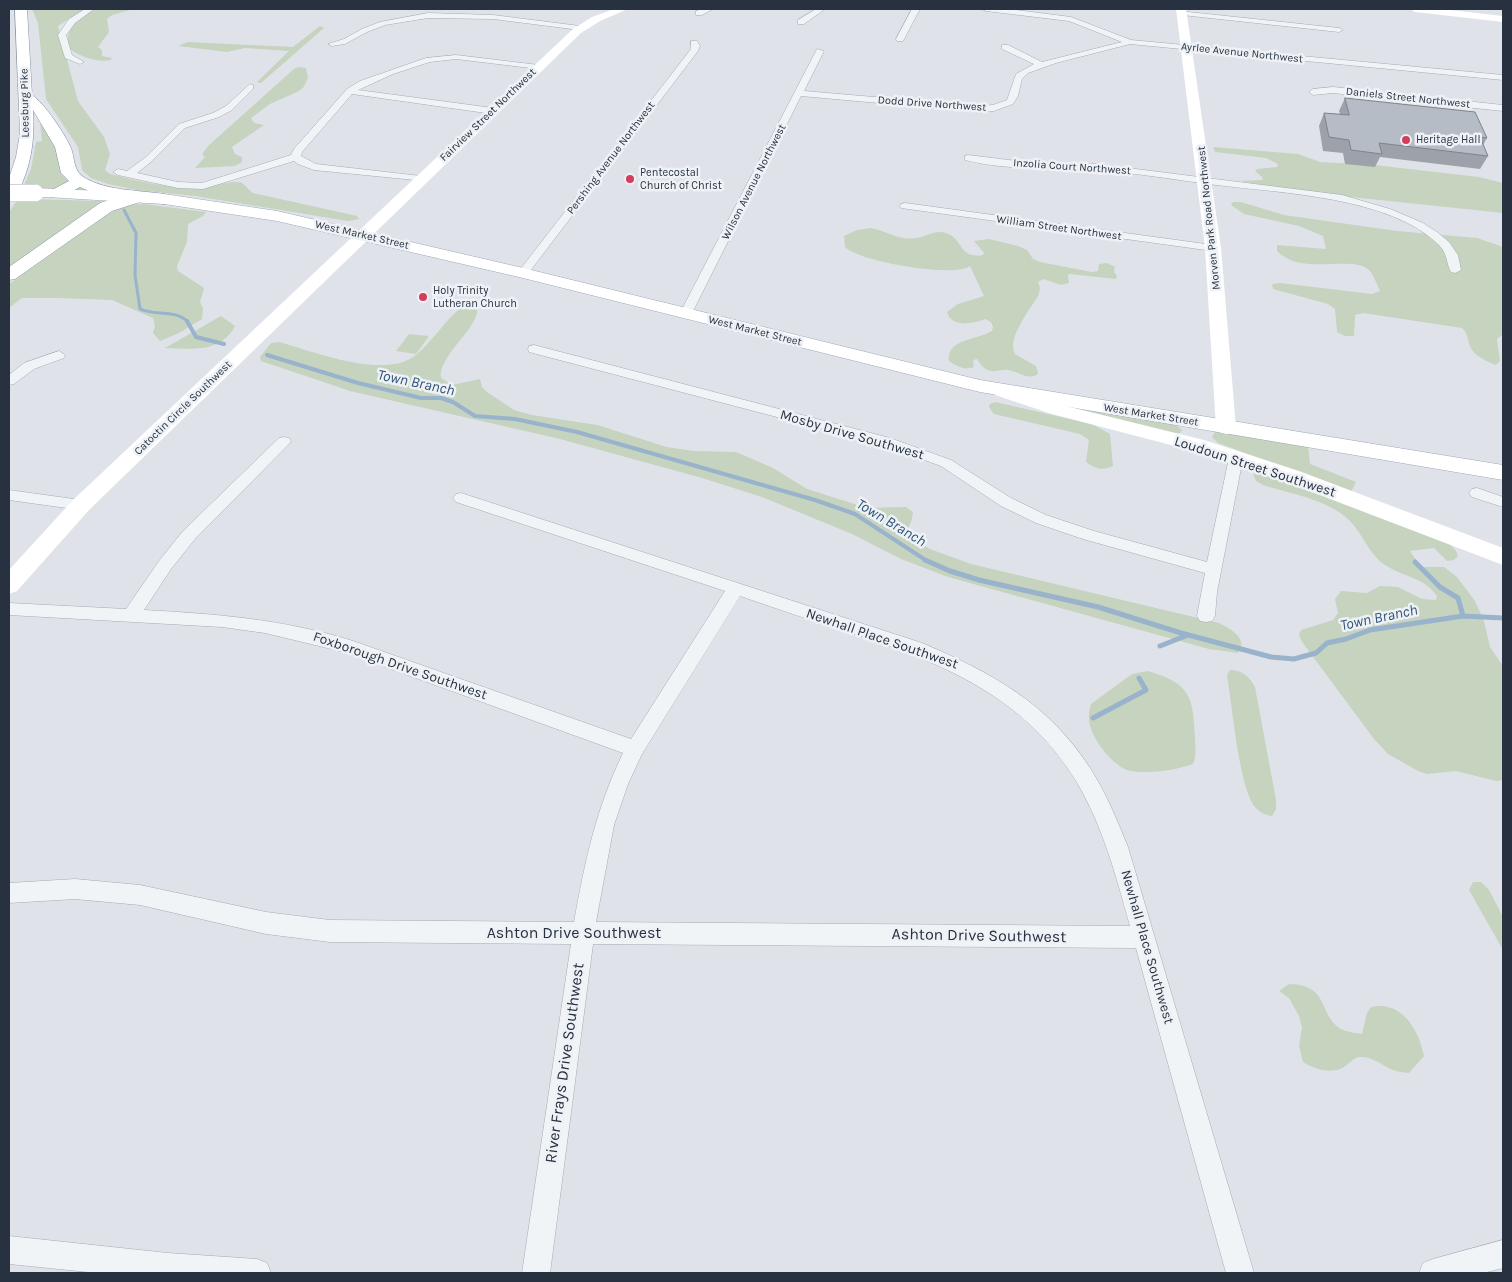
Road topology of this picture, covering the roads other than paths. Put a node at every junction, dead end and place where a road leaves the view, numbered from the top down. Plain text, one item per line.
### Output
1 (21, 9) edge
2 (90, 9) edge
3 (623, 9) edge
4 (709, 9) edge
5 (821, 9) edge
6 (916, 9) edge
7 (986, 9) edge
8 (1415, 9) edge
9 (1181, 11) edge
10 (699, 13) dead end
11 (1503, 19) edge
12 (801, 22) dead end
13 (580, 28) junction
14 (1338, 30) dead end
15 (900, 38) dead end
16 (1130, 42) junction
17 (694, 43) dead end
18 (332, 44) dead end
19 (1005, 47) dead end
20 (1185, 47) junction
21 (820, 51) dead end
22 (80, 62) dead end
23 (1042, 65) junction
24 (539, 67) junction
25 (1503, 78) edge
26 (250, 87) dead end
27 (350, 92) junction
28 (1312, 92) dead end
29 (799, 93) junction
30 (24, 96) junction
31 (1503, 108) edge
32 (493, 110) junction
33 (11, 147) dead end
34 (296, 157) junction
35 (968, 158) dead end
36 (118, 172) dead end
37 (129, 174) junction
38 (18, 177) junction
39 (421, 179) junction
40 (78, 181) junction
41 (1205, 181) junction
42 (9, 194) edge
43 (56, 194) junction
44 (138, 198) junction
45 (164, 199) junction
46 (905, 206) dead end
47 (362, 235) junction
48 (1213, 248) junction
49 (1455, 270) dead end
50 (523, 273) junction
51 (9, 275) edge
52 (686, 313) junction
53 (534, 348) dead end
54 (59, 355) dead end
55 (9, 381) edge
56 (1002, 391) junction
57 (1198, 423) junction
58 (1226, 428) junction
59 (284, 441) dead end
60 (1197, 445) junction
61 (1236, 458) junction
62 (1503, 473) edge
63 (1477, 493) dead end
64 (9, 495) edge
65 (461, 498) dead end
66 (1503, 502) edge
67 (81, 505) junction
68 (1503, 556) edge
69 (1213, 570) junction
70 (9, 585) edge
71 (735, 590) junction
72 (9, 608) edge
73 (131, 616) junction
74 (1206, 616) dead end
75 (634, 749) junction
76 (9, 892) edge
77 (584, 934) junction
78 (1144, 937) junction
79 (9, 1250) edge
80 (1503, 1254) edge
81 (257, 1273) edge
82 (536, 1273) edge
83 (1240, 1273) edge
84 (1433, 1273) edge

1 - 30 main road, Leesburg Pike
2 - 22 street
3 - 13 street, Fairview Street Northwest
4 - 10 street
5 - 12 street
6 - 15 street
7 - 16 street, Ayrlee Avenue Northwest
8 - 11 street
9 - 14 street
9 - 20 street, Morven Park Road Northwest
13 - 18 street
13 - 24 street, Fairview Street Northwest
16 - 20 street, Ayrlee Avenue Northwest
16 - 23 street, Dodd Drive Northwest
17 - 50 street, Pershing Avenue Northwest
19 - 23 street
20 - 25 street, Ayrlee Avenue Northwest
20 - 41 street, Morven Park Road Northwest
21 - 29 street, Wilson Avenue Northwest
23 - 29 street, Dodd Drive Northwest
24 - 27 street
24 - 32 street, Fairview Street Northwest
26 - 37 street
27 - 32 street
27 - 34 street
28 - 31 street, Daniels Street Northwest
29 - 52 street, Wilson Avenue Northwest
30 - 38 main road, Leesburg Pike
30 - 40 main road
32 - 39 street, Fairview Street Northwest
33 - 38 main road
34 - 37 street
34 - 39 street
35 - 41 street, Inzolia Court Northwest
36 - 37 street
38 - 42 main road, Leesburg Pike
39 - 47 street, Fairview Street Northwest
40 - 43 main road
40 - 45 main road
41 - 48 street, Morven Park Road Northwest
41 - 49 street, Inzolia Court Northwest
42 - 43 main road, West Market Street, bridge
43 - 44 main road, West Market Street
44 - 45 main road, West Market Street
44 - 51 main road
45 - 47 main road, West Market Street
46 - 48 street, William Street Northwest
47 - 50 main road, West Market Street
47 - 67 street, Catoctin Circle Southwest
48 - 58 street, Morven Park Road Northwest
50 - 52 main road, West Market Street
52 - 56 main road, West Market Street
53 - 69 street, Mosby Drive Southwest
54 - 55 street
56 - 57 main road, West Market Street
56 - 60 street, Loudoun Street Southwest
57 - 58 main road, West Market Street
57 - 60 street
58 - 62 main road, West Market Street
59 - 73 street
60 - 61 street, Loudoun Street Southwest
61 - 68 street, Loudoun Street Southwest
61 - 69 street
63 - 66 street
64 - 67 street
65 - 71 street, Newhall Place Southwest
67 - 70 street, Catoctin Circle Southwest
69 - 74 street
71 - 75 street, River Frays Drive Southwest
71 - 78 street, Newhall Place Southwest
72 - 73 street, Foxborough Drive Southwest
73 - 75 street, Foxborough Drive Southwest
75 - 77 street, River Frays Drive Southwest
76 - 77 street, Ashton Drive Southwest
77 - 78 street, Ashton Drive Southwest
77 - 82 street, River Frays Drive Southwest
78 - 83 street, Newhall Place Southwest
79 - 81 street
80 - 84 street

